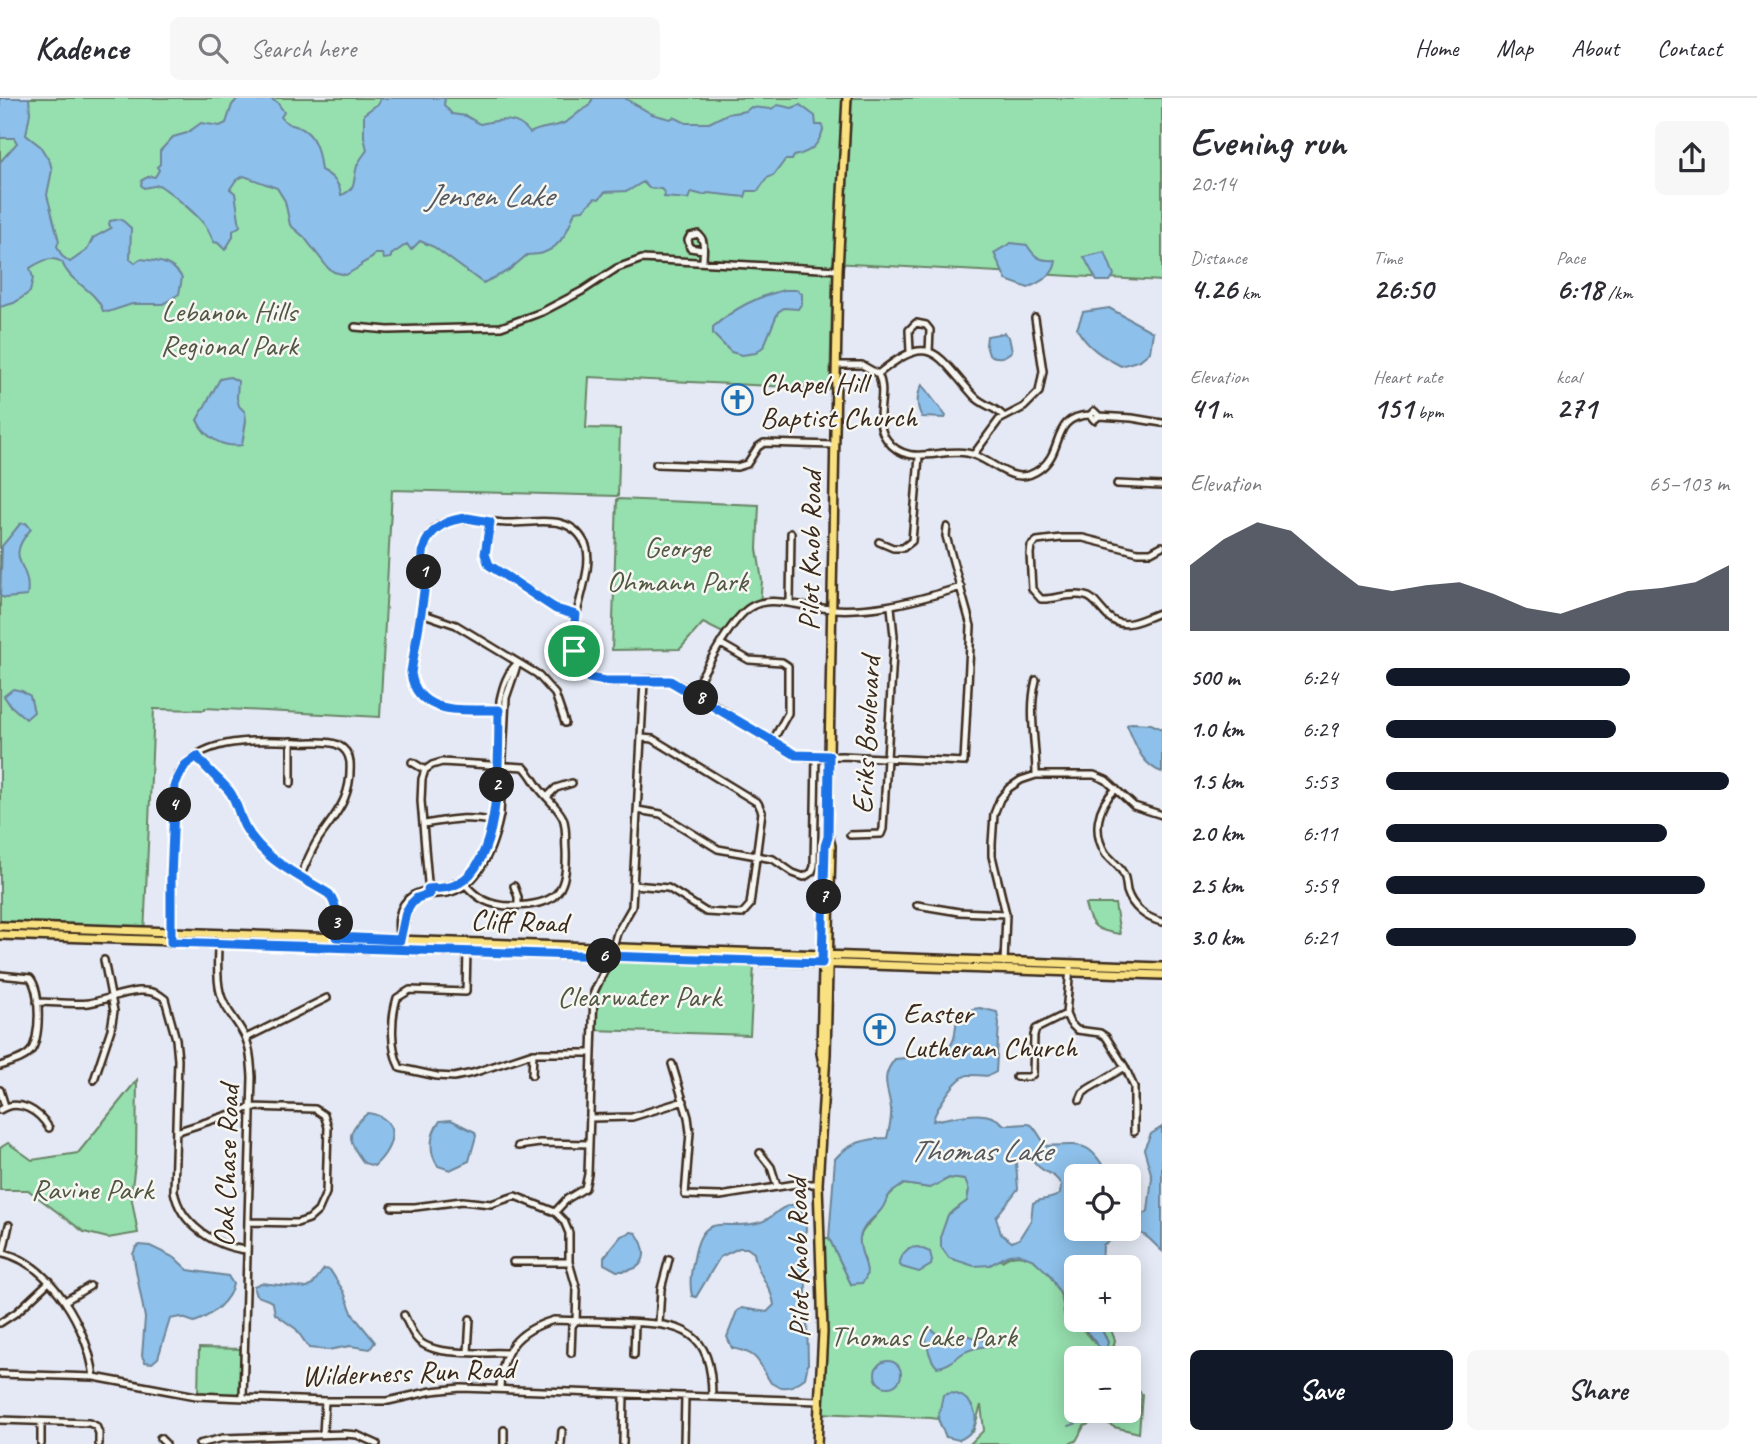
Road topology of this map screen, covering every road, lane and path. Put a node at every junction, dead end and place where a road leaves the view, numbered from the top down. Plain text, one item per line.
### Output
1 (848, 98) edge
2 (703, 250) dead end
3 (702, 261) junction
4 (838, 270) junction
5 (1035, 318) dead end
6 (355, 327) dead end
7 (910, 352) junction
8 (929, 352) junction
9 (836, 365) junction
10 (878, 374) junction
11 (1004, 418) junction
12 (1162, 424) edge
13 (834, 445) junction
14 (974, 454) junction
15 (919, 457) junction
16 (656, 464) dead end
17 (1117, 484) dead end
18 (1162, 486) edge
19 (490, 522) junction
20 (947, 527) dead end
21 (791, 533) dead end
22 (879, 542) dead end
23 (1162, 546) edge
24 (961, 587) junction
25 (790, 602) junction
26 (891, 607) junction
27 (831, 608) junction
28 (1162, 612) edge
29 (421, 613) junction
30 (576, 615) junction
31 (721, 644) junction
32 (519, 663) junction
33 (1036, 680) dead end
34 (644, 681) junction
35 (692, 693) junction
36 (502, 711) junction
37 (565, 723) dead end
38 (642, 738) junction
39 (291, 741) junction
40 (772, 742) junction
41 (816, 755) junction
42 (197, 756) junction
43 (829, 756) junction
44 (887, 758) junction
45 (412, 762) dead end
46 (500, 765) junction
47 (425, 770) junction
48 (1036, 775) junction
49 (291, 783) dead end
50 (572, 783) dead end
51 (1116, 789) junction
52 (548, 796) junction
53 (638, 810) junction
54 (1162, 815) edge
55 (496, 822) junction
56 (424, 824) junction
57 (850, 835) dead end
58 (757, 855) junction
59 (300, 877) junction
60 (464, 883) junction
61 (634, 885) junction
62 (514, 886) dead end
63 (428, 891) junction
64 (917, 905) dead end
65 (518, 906) junction
66 (1006, 914) junction
67 (1162, 922) edge
68 (0, 926) edge
69 (171, 931) junction
70 (0, 935) edge
71 (336, 937) junction
72 (400, 937) junction
73 (171, 942) junction
74 (218, 943) junction
75 (400, 948) junction
76 (467, 950) junction
77 (611, 952) junction
78 (826, 959) junction
79 (104, 960) dead end
80 (1004, 966) junction
81 (1162, 967) edge
82 (1070, 968) junction
83 (0, 975) edge
84 (1162, 975) edge
85 (111, 997) junction
86 (327, 998) dead end
87 (37, 1002) junction
88 (1066, 1014) junction
89 (246, 1038) junction
90 (533, 1053) junction
91 (592, 1053) junction
92 (672, 1065) dead end
93 (0, 1066) edge
94 (1125, 1066) junction
95 (532, 1075) dead end
96 (1016, 1077) dead end
97 (94, 1080) dead end
98 (0, 1090) edge
99 (1080, 1100) dead end
100 (684, 1101) junction
101 (252, 1107) junction
102 (3, 1108) edge
103 (590, 1118) junction
104 (49, 1128) dead end
105 (176, 1132) junction
106 (1134, 1132) dead end
107 (589, 1144) junction
108 (517, 1146) dead end
109 (760, 1153) dead end
110 (818, 1184) junction
111 (777, 1186) junction
112 (392, 1207) dead end
113 (555, 1212) junction
114 (248, 1222) junction
115 (9, 1225) dead end
116 (247, 1250) junction
117 (1, 1252) edge
118 (669, 1259) dead end
119 (513, 1262) dead end
120 (569, 1262) junction
121 (50, 1281) junction
122 (90, 1286) dead end
123 (65, 1301) junction
124 (404, 1315) dead end
125 (470, 1318) dead end
126 (576, 1321) junction
127 (635, 1322) junction
128 (0, 1323) edge
129 (659, 1323) junction
130 (468, 1352) junction
131 (506, 1353) junction
132 (571, 1353) dead end
133 (634, 1355) dead end
134 (0, 1374) edge
135 (94, 1377) junction
136 (500, 1389) junction
137 (624, 1394) junction
138 (685, 1396) junction
139 (712, 1397) junction
140 (243, 1398) junction
141 (325, 1401) junction
142 (819, 1401) junction
143 (0, 1420) edge
144 (41, 1422) junction
145 (504, 1430) dead end
146 (562, 1431) dead end
147 (323, 1434) junction
148 (160, 1438) dead end
149 (223, 1441) edge
150 (41, 1444) edge
151 (99, 1444) edge
152 (166, 1444) edge
153 (199, 1444) edge
154 (376, 1444) edge
155 (503, 1444) edge
156 (561, 1444) edge
157 (623, 1444) edge
158 (684, 1444) edge
159 (817, 1444) edge

1 - 4 main road, Pilot Knob Road
2 - 3 street
3 - 4 street
3 - 6 street
4 - 9 main road, Pilot Knob Road
5 - 11 street
7 - 8 street
7 - 8 street
7 - 10 street
8 - 11 street
9 - 10 street
9 - 13 main road, Pilot Knob Road
10 - 15 street
11 - 14 street
12 - 14 street
13 - 16 street
13 - 27 main road, Pilot Knob Road
14 - 15 street
15 - 22 street
17 - 18 street
19 - 29 street
19 - 30 street
19 - 30 street
20 - 24 street
21 - 25 street
23 - 28 street
24 - 26 street
24 - 44 street
25 - 27 street
25 - 31 street
26 - 27 street
26 - 44 street, Eriks Boulevard
27 - 43 main road, Pilot Knob Road
29 - 32 street
29 - 36 street
30 - 34 street
31 - 35 street
31 - 40 street
32 - 36 street
32 - 37 street
33 - 48 street
34 - 35 street
34 - 38 street
35 - 40 street
36 - 46 street
38 - 53 street
38 - 58 street
39 - 42 street
39 - 49 street
39 - 59 street
40 - 41 street
41 - 43 street
41 - 58 street
42 - 59 street
42 - 69 street
43 - 44 street
43 - 78 main road, Pilot Knob Road
44 - 57 street, Eriks Boulevard
45 - 47 street
46 - 47 street
46 - 52 street
46 - 55 street
47 - 56 street
48 - 51 street
48 - 66 street
50 - 52 street
51 - 54 street
51 - 67 street
52 - 65 street
53 - 58 street
53 - 61 street
55 - 56 street
55 - 60 street
56 - 63 street
58 - 61 street
59 - 71 street
60 - 63 street
60 - 65 street
61 - 77 street
62 - 65 street
63 - 72 street
64 - 66 street
66 - 80 street
68 - 69 main road, Cliff Road
69 - 71 main road, Cliff Road
69 - 73 street
70 - 73 main road, Cliff Road
71 - 72 main road, Cliff Road
72 - 75 street
72 - 77 main road, Cliff Road
73 - 74 main road, Cliff Road
74 - 75 main road, Cliff Road
74 - 89 street, Oak Chase Road
75 - 76 main road, Cliff Road
76 - 77 main road, Cliff Road
76 - 90 street
77 - 78 main road, Cliff Road
77 - 91 street
78 - 80 main road, Cliff Road
78 - 110 main road, Pilot Knob Road
79 - 85 street
80 - 82 main road, Cliff Road
81 - 82 main road, Cliff Road
82 - 84 main road, Cliff Road
82 - 88 street
83 - 87 street
85 - 87 street
85 - 97 street
85 - 105 street
86 - 89 street
87 - 93 street
88 - 94 street
88 - 96 street
89 - 101 street, Oak Chase Road
90 - 91 street
90 - 95 street
91 - 103 street
92 - 100 street
94 - 99 street
94 - 106 street
98 - 102 street
100 - 103 street
100 - 111 street
101 - 105 street
101 - 114 street, Oak Chase Road
101 - 114 street
102 - 104 street
103 - 107 street
105 - 116 street
107 - 108 street
107 - 113 street
109 - 111 street
110 - 111 street
110 - 142 main road, Pilot Knob Road
112 - 113 street
113 - 120 street
114 - 116 street, Oak Chase Road
115 - 117 street
116 - 140 street, Oak Chase Road
117 - 121 street
118 - 129 street
119 - 120 street
120 - 126 street
121 - 123 street
121 - 128 street
122 - 123 street
123 - 135 street
124 - 130 street
125 - 130 street
126 - 127 street
126 - 131 street
126 - 132 street
127 - 129 street
127 - 133 street
129 - 139 street
130 - 131 street
131 - 136 street
134 - 135 street, Wilderness Run Road
135 - 140 street, Wilderness Run Road
136 - 137 street, Wilderness Run Road
136 - 141 street, Wilderness Run Road
137 - 138 street, Wilderness Run Road
137 - 157 street
138 - 139 street, Wilderness Run Road
138 - 158 street
139 - 142 street, Wilderness Run Road
140 - 141 street, Wilderness Run Road
141 - 147 street
142 - 159 main road, Pilot Knob Road
143 - 144 street
144 - 150 street
144 - 151 street
145 - 155 street
146 - 156 street
147 - 149 street
147 - 154 street
148 - 152 street
149 - 153 street

